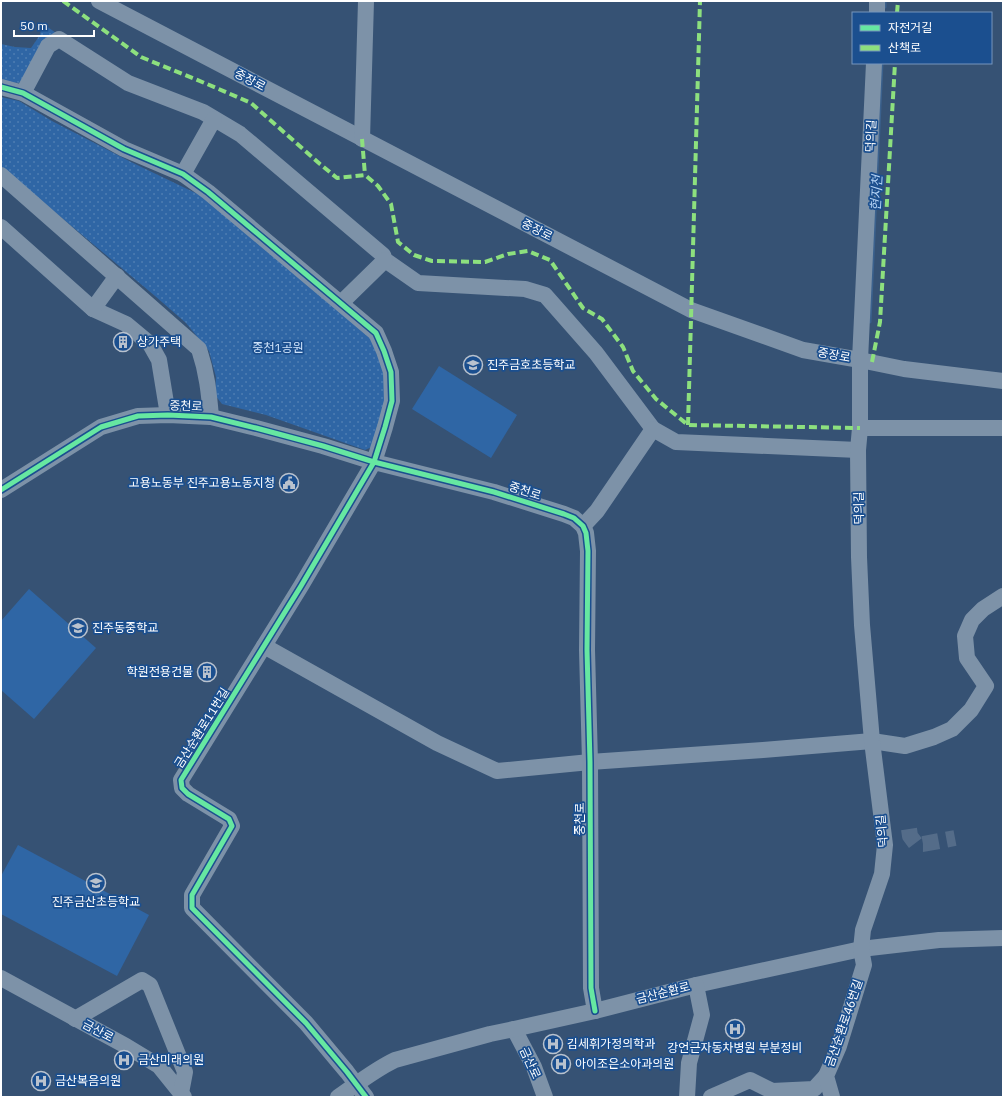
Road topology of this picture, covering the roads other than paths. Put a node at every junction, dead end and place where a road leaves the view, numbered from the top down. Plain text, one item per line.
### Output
1 (99, 1) edge
2 (366, 1) edge
3 (877, 1) edge
4 (877, 12) edge
5 (874, 64) edge
6 (1, 87) edge
7 (23, 93) junction
8 (214, 119) junction
9 (362, 139) junction
10 (183, 174) junction
11 (3, 182) edge
12 (1, 227) edge
13 (385, 260) junction
14 (117, 276) junction
15 (340, 303) junction
16 (93, 309) junction
17 (860, 360) junction
18 (1003, 381) edge
19 (168, 415) junction
20 (211, 417) junction
21 (860, 428) junction
22 (1003, 428) edge
23 (653, 429) junction
24 (858, 450) junction
25 (374, 462) junction
26 (1, 490) edge
27 (583, 526) junction
28 (1003, 596) edge
29 (264, 646) junction
30 (872, 741) junction
31 (590, 762) junction
32 (1003, 938) edge
33 (861, 949) junction
34 (1, 969) edge
35 (1, 978) edge
36 (696, 984) junction
37 (20, 989) junction
38 (595, 1011) junction
39 (75, 1018) junction
40 (514, 1029) junction
41 (826, 1076) junction
42 (357, 1084) junction
43 (183, 1095) edge
44 (338, 1097) edge
45 (366, 1097) edge
46 (545, 1097) edge
47 (687, 1097) edge
48 (711, 1097) edge
49 (832, 1097) edge

1 - 9 street, 중장로
2 - 9 street
3 - 4 street
5 - 17 street, 덕의길
6 - 7 street, 금산순환로11번길
7 - 8 street
7 - 10 street, 금산순환로11번길
8 - 10 street
8 - 13 street
9 - 17 street, 중장로
10 - 15 street, 금산순환로11번길
11 - 14 street
12 - 16 street
13 - 15 street
13 - 23 street
14 - 16 street
14 - 20 street
15 - 25 street, 금산순환로11번길
16 - 19 street
17 - 18 street, 중장로
17 - 21 street, 덕의길
19 - 20 street, 중천로
19 - 26 street, 중천로
20 - 25 street, 중천로
21 - 22 street
21 - 24 street, 덕의길
23 - 24 street
23 - 27 street
24 - 30 street, 덕의길
25 - 27 street, 중천로
25 - 29 street, 금산순환로11번길
27 - 31 street, 중천로
28 - 30 street
29 - 31 street
29 - 42 street, 금산순환로11번길
30 - 31 street
30 - 33 street, 덕의길
31 - 38 street, 중천로
32 - 33 street, 금산순환로
33 - 36 street, 금산순환로
33 - 41 street, 금산순환로46번길
34 - 37 street
35 - 37 street, 금산로
36 - 38 street, 금산순환로
36 - 47 street
37 - 39 street, 금산로
38 - 40 street, 금산순환로
39 - 43 street, 금산로
39 - 43 street
40 - 42 street, 금산순환로
40 - 46 street, 금산로
41 - 48 street
41 - 49 street, 금산순환로46번길
42 - 44 street, 금산순환로
42 - 45 street

